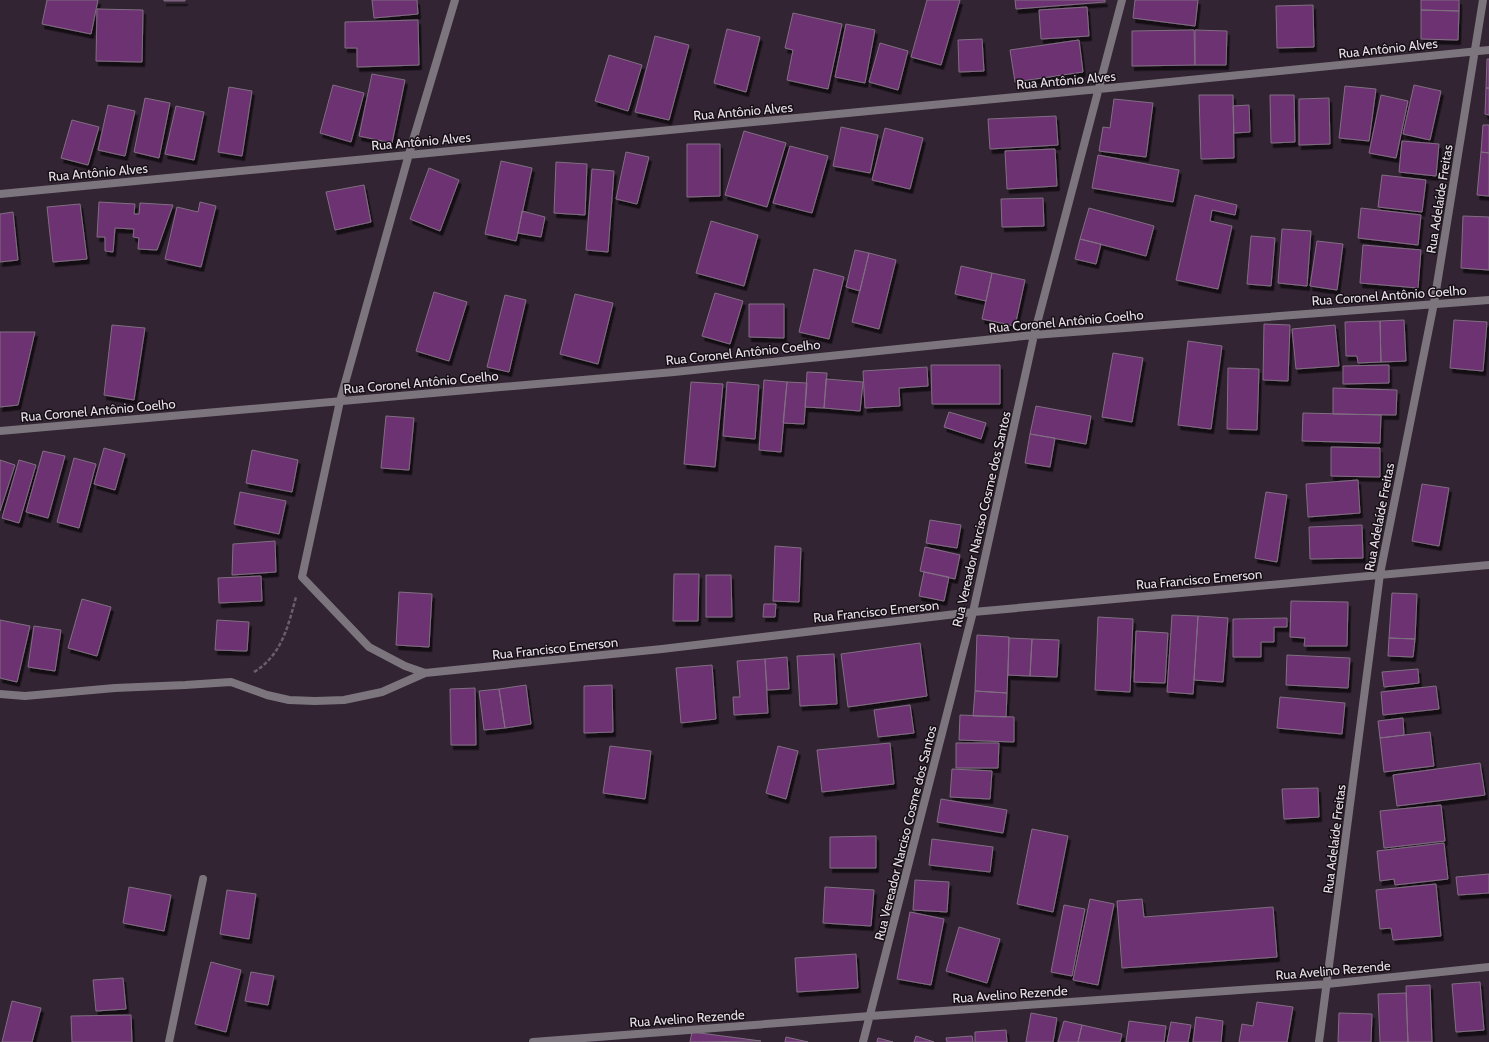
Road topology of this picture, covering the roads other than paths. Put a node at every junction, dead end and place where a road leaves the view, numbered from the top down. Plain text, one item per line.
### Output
1 (455, 0) edge
2 (1122, 0) edge
3 (1483, 0) edge
4 (1489, 50) edge
5 (1475, 51) junction
6 (1099, 89) junction
7 (409, 154) junction
8 (0, 194) edge
9 (1489, 300) edge
10 (1434, 303) junction
11 (1034, 335) junction
12 (340, 401) junction
13 (0, 431) edge
14 (1489, 564) edge
15 (1380, 574) junction
16 (974, 612) junction
17 (426, 673) junction
18 (0, 694) edge
19 (203, 879) dead end
20 (1489, 967) edge
21 (1327, 984) junction
22 (870, 1016) junction
23 (169, 1042) edge
24 (533, 1042) edge
25 (863, 1042) edge
26 (1319, 1042) edge

1 - 7 street
2 - 6 street, Rua Vereador Narciso Cosme dos Santos
3 - 5 street, Rua Adelaíde Freitas
4 - 5 street, Rua Antônio Alves
5 - 6 street, Rua Antônio Alves
5 - 10 street, Rua Adelaíde Freitas
6 - 7 street, Rua Antônio Alves
6 - 11 street, Rua Vereador Narciso Cosme dos Santos
7 - 8 street, Rua Antônio Alves
7 - 12 street
9 - 10 street, Rua Coronel Antônio Coelho
10 - 11 street, Rua Coronel Antônio Coelho
10 - 15 street, Rua Adelaíde Freitas
11 - 12 street, Rua Coronel Antônio Coelho
11 - 16 street, Rua Vereador Narciso Cosme dos Santos
12 - 13 street, Rua Coronel Antônio Coelho
12 - 17 street, Rua Francisco Emerson
14 - 15 street, Rua Francisco Emerson
15 - 16 street, Rua Francisco Emerson
15 - 21 street, Rua Adelaíde Freitas
16 - 17 street, Rua Francisco Emerson
16 - 22 street, Rua Vereador Narciso Cosme dos Santos
17 - 18 street
19 - 23 street
20 - 21 street, Rua Avelino Rezende
21 - 22 street, Rua Avelino Rezende
21 - 26 street, Rua Adelaíde Freitas
22 - 24 street, Rua Avelino Rezende
22 - 25 street, Rua Vereador Narciso Cosme dos Santos

